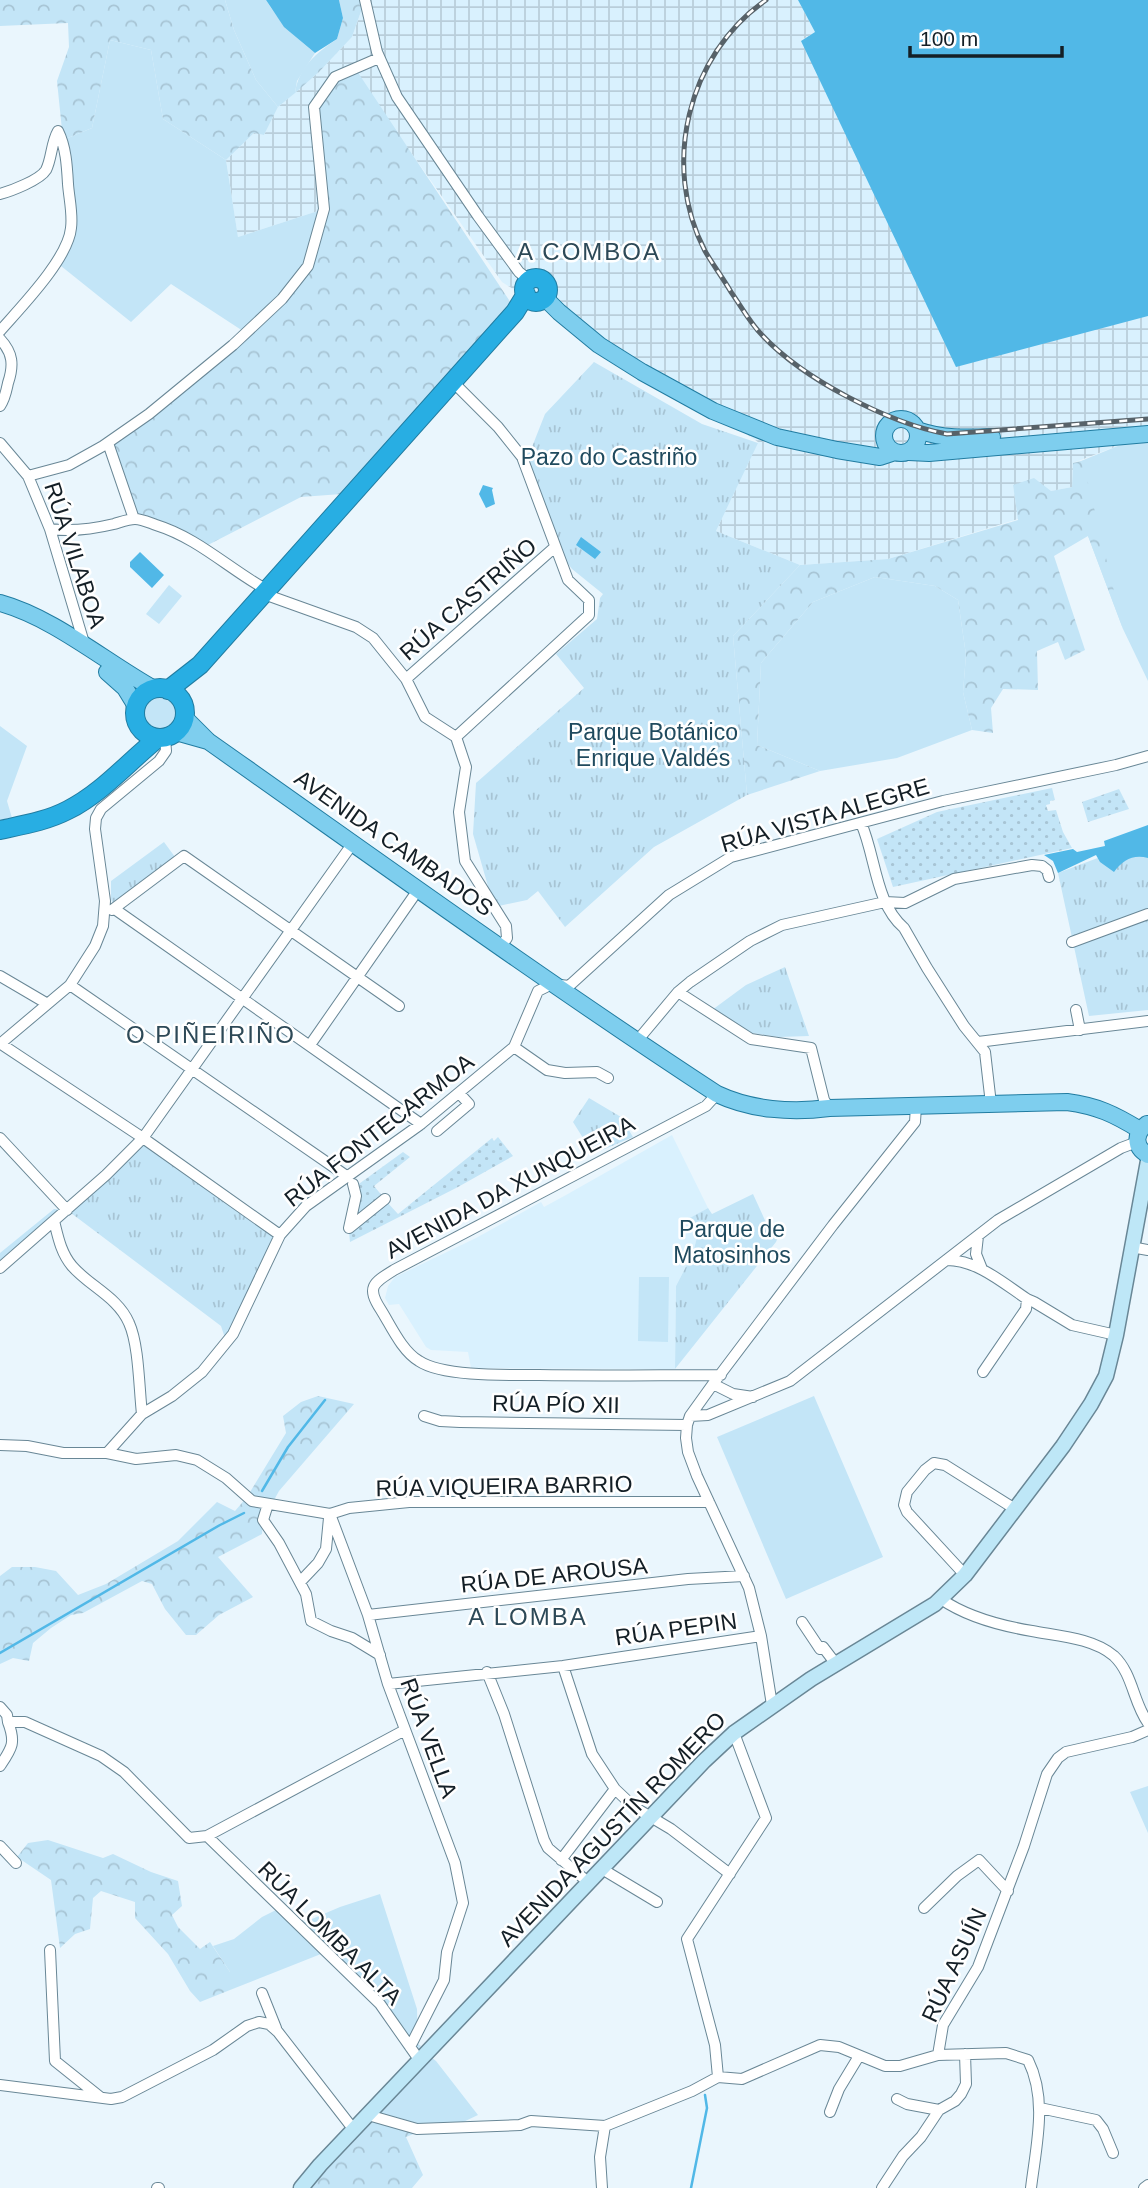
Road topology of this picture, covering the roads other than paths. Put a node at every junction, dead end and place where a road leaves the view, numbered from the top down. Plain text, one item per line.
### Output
1 (365, 0) edge
2 (379, 58) junction
3 (0, 194) edge
4 (534, 293) junction
5 (0, 331) edge
6 (0, 339) edge
7 (454, 383) junction
8 (0, 406) edge
9 (1148, 423) edge
10 (917, 430) junction
11 (1148, 433) edge
12 (884, 437) junction
13 (0, 443) edge
14 (108, 443) junction
15 (849, 452) junction
16 (902, 452) junction
17 (28, 476) junction
18 (134, 519) junction
19 (50, 529) junction
20 (555, 547) junction
21 (266, 592) junction
22 (0, 605) edge
23 (85, 647) junction
24 (406, 679) junction
25 (136, 706) junction
26 (170, 715) junction
27 (139, 725) junction
28 (456, 737) junction
29 (1148, 757) edge
30 (110, 780) junction
31 (861, 823) junction
32 (0, 830) edge
33 (353, 843) junction
34 (1049, 877) dead end
35 (418, 890) junction
36 (885, 902) junction
37 (116, 909) junction
38 (105, 912) junction
39 (1148, 914) edge
40 (291, 929) junction
41 (1072, 942) dead end
42 (501, 946) junction
43 (357, 975) junction
44 (0, 976) edge
45 (552, 984) junction
46 (70, 985) junction
47 (678, 992) junction
48 (242, 999) junction
49 (46, 1003) junction
50 (399, 1006) dead end
51 (1076, 1010) dead end
52 (1148, 1021) edge
53 (1080, 1030) junction
54 (637, 1041) junction
55 (978, 1042) junction
56 (0, 1044) edge
57 (310, 1045) junction
58 (514, 1047) junction
59 (192, 1070) junction
60 (608, 1078) dead end
61 (459, 1093) junction
62 (717, 1094) junction
63 (990, 1104) junction
64 (916, 1106) junction
65 (830, 1108) junction
66 (421, 1124) junction
67 (437, 1131) dead end
68 (1142, 1132) edge
69 (0, 1138) edge
70 (143, 1138) junction
71 (1148, 1155) edge
72 (1148, 1161) edge
73 (350, 1180) junction
74 (385, 1199) dead end
75 (67, 1210) junction
76 (54, 1221) junction
77 (280, 1235) junction
78 (978, 1235) junction
79 (1131, 1247) junction
80 (1148, 1250) edge
81 (947, 1260) junction
82 (0, 1268) edge
83 (982, 1269) junction
84 (1027, 1299) junction
85 (1116, 1335) junction
86 (983, 1372) dead end
87 (721, 1375) junction
88 (713, 1384) junction
89 (754, 1397) junction
90 (142, 1414) junction
91 (424, 1416) dead end
92 (689, 1421) junction
93 (0, 1446) edge
94 (107, 1453) junction
95 (709, 1502) junction
96 (268, 1504) junction
97 (1015, 1509) junction
98 (330, 1514) junction
99 (965, 1575) junction
100 (744, 1576) junction
101 (300, 1582) junction
102 (941, 1599) junction
103 (368, 1615) junction
104 (802, 1622) dead end
105 (761, 1636) junction
106 (380, 1655) junction
107 (836, 1664) junction
108 (563, 1666) junction
109 (487, 1672) junction
110 (388, 1684) junction
111 (772, 1705) junction
112 (0, 1707) edge
113 (8, 1722) junction
114 (1148, 1723) edge
115 (405, 1730) junction
116 (1148, 1730) edge
117 (734, 1733) junction
118 (0, 1766) edge
119 (615, 1789) junction
120 (650, 1818) junction
121 (207, 1836) junction
122 (0, 1846) edge
123 (561, 1860) junction
124 (16, 1863) dead end
125 (602, 1869) junction
126 (730, 1874) junction
127 (589, 1883) junction
128 (1007, 1891) junction
129 (657, 1902) dead end
130 (924, 1908) dead end
131 (50, 1950) dead end
132 (262, 1993) dead end
133 (278, 2032) junction
134 (410, 2047) junction
135 (965, 2054) junction
136 (938, 2055) junction
137 (859, 2056) junction
138 (420, 2061) junction
139 (718, 2077) junction
140 (0, 2085) edge
141 (101, 2098) junction
142 (897, 2099) dead end
143 (1040, 2108) junction
144 (939, 2110) junction
145 (830, 2112) dead end
146 (368, 2116) junction
147 (605, 2126) junction
148 (354, 2130) junction
149 (1113, 2153) dead end
150 (1148, 2185) edge
151 (300, 2188) edge
152 (602, 2188) edge
153 (882, 2188) edge
154 (1031, 2188) edge
155 (1144, 2188) edge

1 - 2 street
2 - 4 street
2 - 14 street
3 - 5 street
4 - 7 highway
4 - 15 main road
6 - 8 street
7 - 20 street
7 - 21 highway
9 - 10 main road
10 - 12 main road
10 - 16 main road
11 - 16 main road
12 - 15 main road
12 - 16 main road
13 - 17 street, RÚA VILABOA
14 - 17 street
14 - 18 street
15 - 16 main road
17 - 19 street, RÚA VILABOA
18 - 19 street
18 - 21 street
19 - 23 street, RÚA VILABOA
20 - 24 street, RÚA CASTRIÑO
20 - 28 street
21 - 24 street
21 - 26 highway
22 - 23 main road, AVENIDA CAMBADOS
22 - 25 main road
23 - 26 main road, AVENIDA CAMBADOS
24 - 28 street
25 - 26 highway
25 - 27 highway
26 - 27 highway
26 - 30 highway
26 - 33 main road, AVENIDA CAMBADOS
26 - 38 street
27 - 30 highway
28 - 42 street
29 - 31 street, RÚA VISTA ALEGRE
30 - 32 highway
31 - 36 street
31 - 45 street, RÚA VISTA ALEGRE
33 - 35 main road, AVENIDA CAMBADOS
33 - 40 street
34 - 36 street
35 - 42 main road, AVENIDA CAMBADOS
35 - 43 street
36 - 47 street
36 - 55 street
37 - 38 street
37 - 40 street
37 - 48 street
38 - 46 street
39 - 41 street
40 - 43 street
40 - 48 street
42 - 45 main road, AVENIDA CAMBADOS
43 - 50 street
43 - 57 street
44 - 49 street
45 - 54 main road, AVENIDA CAMBADOS
45 - 58 street, RÚA FONTECARMOA
46 - 49 street
46 - 59 street
47 - 54 street
47 - 65 street
48 - 57 street
48 - 59 street
49 - 56 street
51 - 53 street
52 - 53 street
53 - 55 street
54 - 62 main road, AVENIDA CAMBADOS
55 - 63 street
56 - 70 street
57 - 66 street
58 - 60 street
58 - 61 street, RÚA FONTECARMOA
59 - 70 street
59 - 73 street
61 - 66 street, RÚA FONTECARMOA
61 - 67 street
62 - 65 main road, AVENIDA CAMBADOS
62 - 87 street, AVENIDA DA XUNQUEIRA
63 - 64 main road, AVENIDA CAMBADOS
63 - 68 main road, AVENIDA CAMBADOS
64 - 65 main road, AVENIDA CAMBADOS
64 - 87 street
66 - 73 street, RÚA FONTECARMOA
68 - 71 main road, AVENIDA CAMBADOS
68 - 78 street, RÚA PÍO XII
69 - 75 street
70 - 75 street
70 - 77 street
72 - 79 street, AVENIDA AGUSTÍN ROMERO
73 - 74 street
73 - 77 street, RÚA FONTECARMOA
75 - 76 street
76 - 82 street
76 - 90 street
77 - 90 street, RÚA FONTECARMOA
78 - 81 street, RÚA PÍO XII
78 - 83 street
79 - 80 street
79 - 85 street, AVENIDA AGUSTÍN ROMERO
81 - 83 street
81 - 89 street, RÚA PÍO XII
83 - 84 street
84 - 85 street
84 - 86 street
85 - 97 street, AVENIDA AGUSTÍN ROMERO
87 - 88 street
88 - 89 street
88 - 92 street
89 - 92 street, RÚA PÍO XII
90 - 94 street, RÚA FONTECARMOA
91 - 92 street, RÚA PÍO XII
92 - 95 street
93 - 94 street
94 - 96 street, RÚA VIQUEIRA BARRIO
95 - 98 street, RÚA VIQUEIRA BARRIO
95 - 100 street
96 - 98 street, RÚA VIQUEIRA BARRIO
96 - 101 street
97 - 99 street, AVENIDA AGUSTÍN ROMERO
97 - 99 street
98 - 101 street
98 - 103 street, RÚA VELLA
99 - 102 street, AVENIDA AGUSTÍN ROMERO
100 - 103 street, RÚA DE AROUSA
100 - 105 street
101 - 106 street
102 - 107 street, AVENIDA AGUSTÍN ROMERO
102 - 114 street
103 - 106 street, RÚA VELLA
104 - 107 street
105 - 108 street, RÚA PEPIN
105 - 111 street
106 - 110 street, RÚA VELLA
107 - 111 street, AVENIDA AGUSTÍN ROMERO
108 - 109 street, RÚA PEPIN
108 - 119 street
109 - 110 street, RÚA PEPIN
109 - 123 street
110 - 115 street, RÚA VELLA
111 - 117 street, AVENIDA AGUSTÍN ROMERO
112 - 113 street
113 - 118 street
113 - 121 street
115 - 121 street
115 - 134 street, RÚA VELLA
116 - 128 street, RÚA ASUÍN
117 - 120 street, AVENIDA AGUSTÍN ROMERO
117 - 126 street
119 - 120 street
119 - 123 street
120 - 125 street, AVENIDA AGUSTÍN ROMERO
120 - 126 street
121 - 134 street, RÚA LOMBA ALTA
122 - 124 street
123 - 127 street
125 - 127 street, AVENIDA AGUSTÍN ROMERO
125 - 129 street
126 - 139 street
127 - 138 street, AVENIDA AGUSTÍN ROMERO
128 - 130 street, RÚA ASUÍN
128 - 136 street, RÚA ASUÍN
131 - 141 street
132 - 133 street
133 - 141 street
133 - 148 street
134 - 138 street, RÚA LOMBA ALTA
135 - 136 street
135 - 143 street
135 - 144 street
136 - 137 street
137 - 139 street
137 - 145 street
138 - 146 street, AVENIDA AGUSTÍN ROMERO
139 - 147 street
140 - 141 street
142 - 144 street
143 - 149 street
143 - 154 street
144 - 153 street
146 - 147 street
146 - 148 street, AVENIDA AGUSTÍN ROMERO
147 - 152 street
148 - 151 street, AVENIDA AGUSTÍN ROMERO
150 - 155 street

